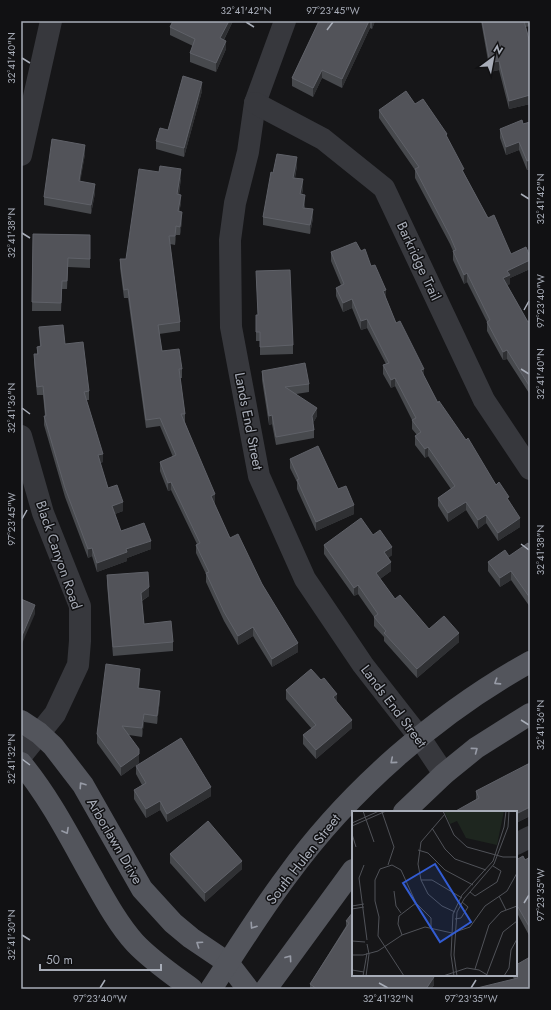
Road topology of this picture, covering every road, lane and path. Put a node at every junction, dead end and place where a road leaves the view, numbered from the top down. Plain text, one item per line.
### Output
1 (50, 21) edge
2 (285, 21) edge
3 (255, 103) junction
4 (21, 155) edge
5 (21, 436) edge
6 (530, 469) edge
7 (530, 662) edge
8 (530, 714) edge
9 (21, 721) edge
10 (39, 733) junction
11 (420, 738) junction
12 (21, 756) edge
13 (21, 763) edge
14 (444, 774) junction
15 (405, 811) edge
16 (530, 837) edge
17 (517, 844) edge
18 (352, 871) edge
19 (228, 963) junction
20 (192, 989) edge
21 (211, 989) edge
22 (248, 989) edge
23 (266, 989) edge

1 - 4 street
2 - 3 street, Lands End Street
3 - 6 street, Barkridge Trail
3 - 11 street, Lands End Street
5 - 10 street, Black Canyon Road
7 -> 11 main road, South Hulen Street
14 -> 8 main road
9 - 10 main road, Arborlawn Drive
10 - 12 street, Black Canyon Road
19 -> 10 main road, Arborlawn Drive
11 - 14 street, Lands End Street
11 -> 19 main road, South Hulen Street
13 -> 20 main road
14 - 15 main road
16 - 17 street
23 -> 18 main road
19 - 21 main road, South Hulen Street
19 - 22 main road, Arborlawn Drive

